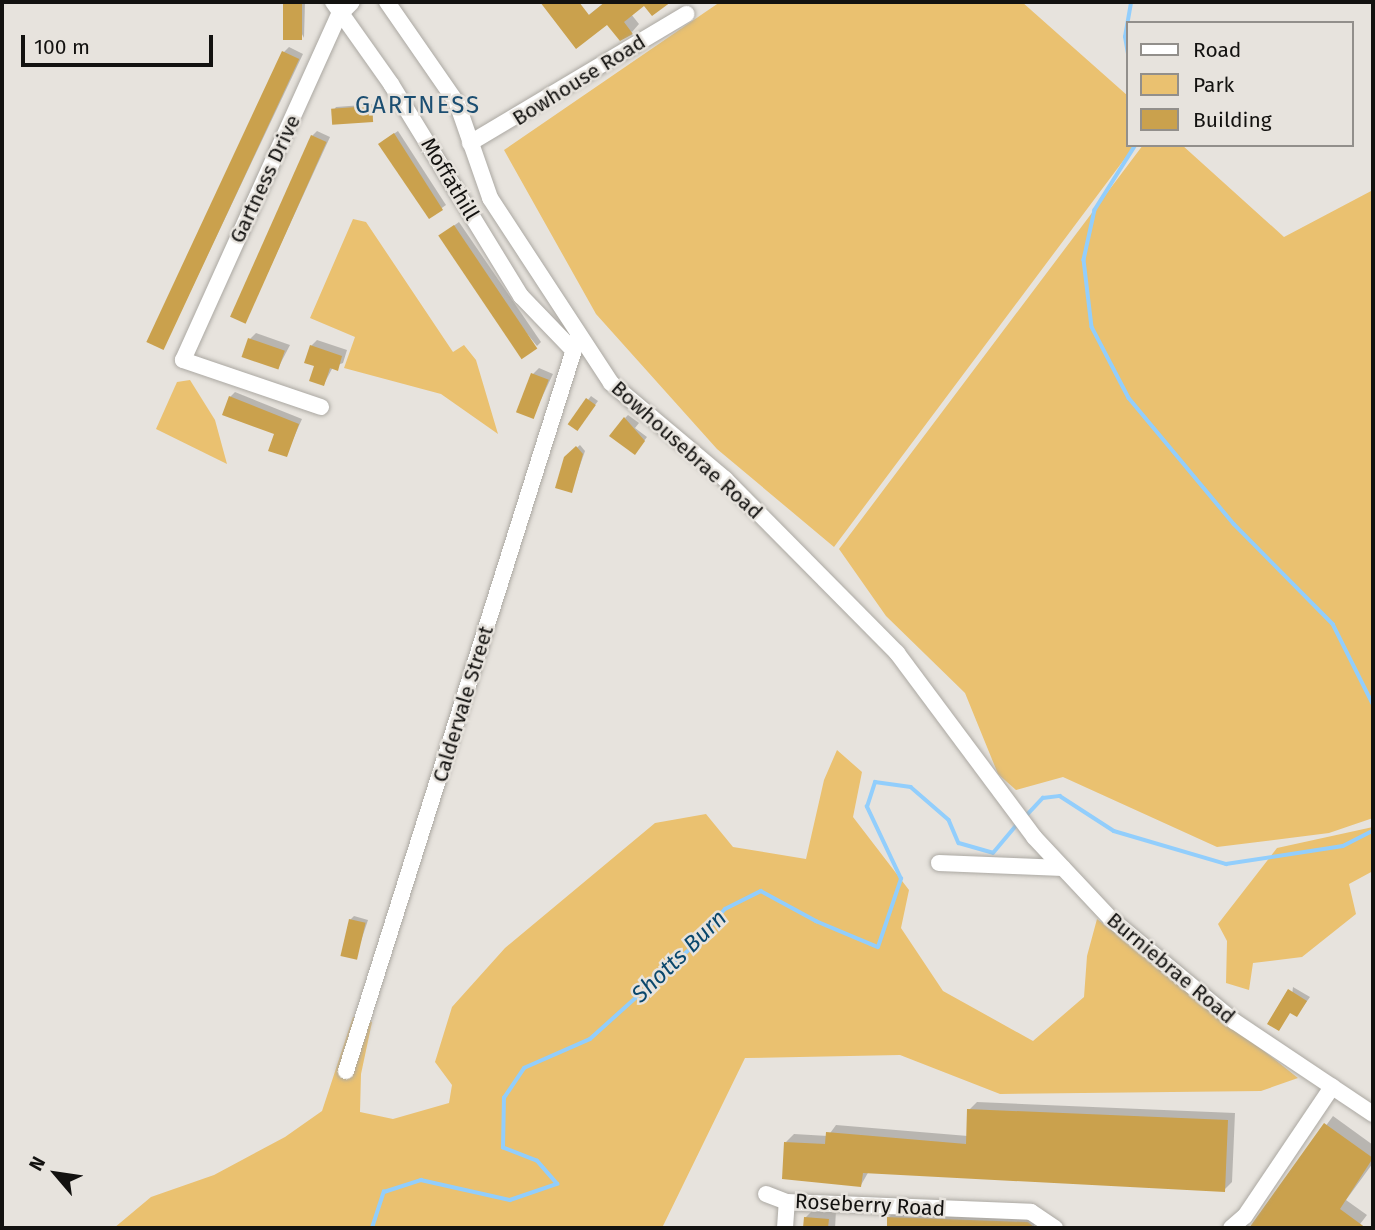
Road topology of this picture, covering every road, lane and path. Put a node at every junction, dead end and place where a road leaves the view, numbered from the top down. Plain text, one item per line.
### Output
1 (352, 2) edge
2 (387, 2) edge
3 (336, 8) edge
4 (686, 14) dead end
5 (470, 143) junction
6 (576, 344) junction
7 (321, 407) dead end
8 (996, 790) joint
9 (939, 863) dead end
10 (1063, 869) junction
11 (346, 1071) dead end
12 (1332, 1087) junction
13 (1373, 1114) edge
14 (766, 1194) dead end
15 (787, 1202) junction
16 (1046, 1225) edge
17 (785, 1228) edge
18 (1231, 1228) edge

1 - 3 street, Gartness Drive
2 - 5 street, Bowhousebrae Road
3 - 6 street, Moffathill
3 - 7 street, Gartness Drive
4 - 5 street, Bowhouse Road
5 - 6 street, Bowhousebrae Road
6 - 8 street, Bowhousebrae Road
6 - 11 street, Caldervale Street
8 - 10 street, Burniebrae Road
9 - 10 street
10 - 12 street, Burniebrae Road
12 - 13 street, Burniebrae Road
12 - 18 street
14 - 15 street, Roseberry Road
15 - 16 street, Roseberry Road
15 - 17 street

